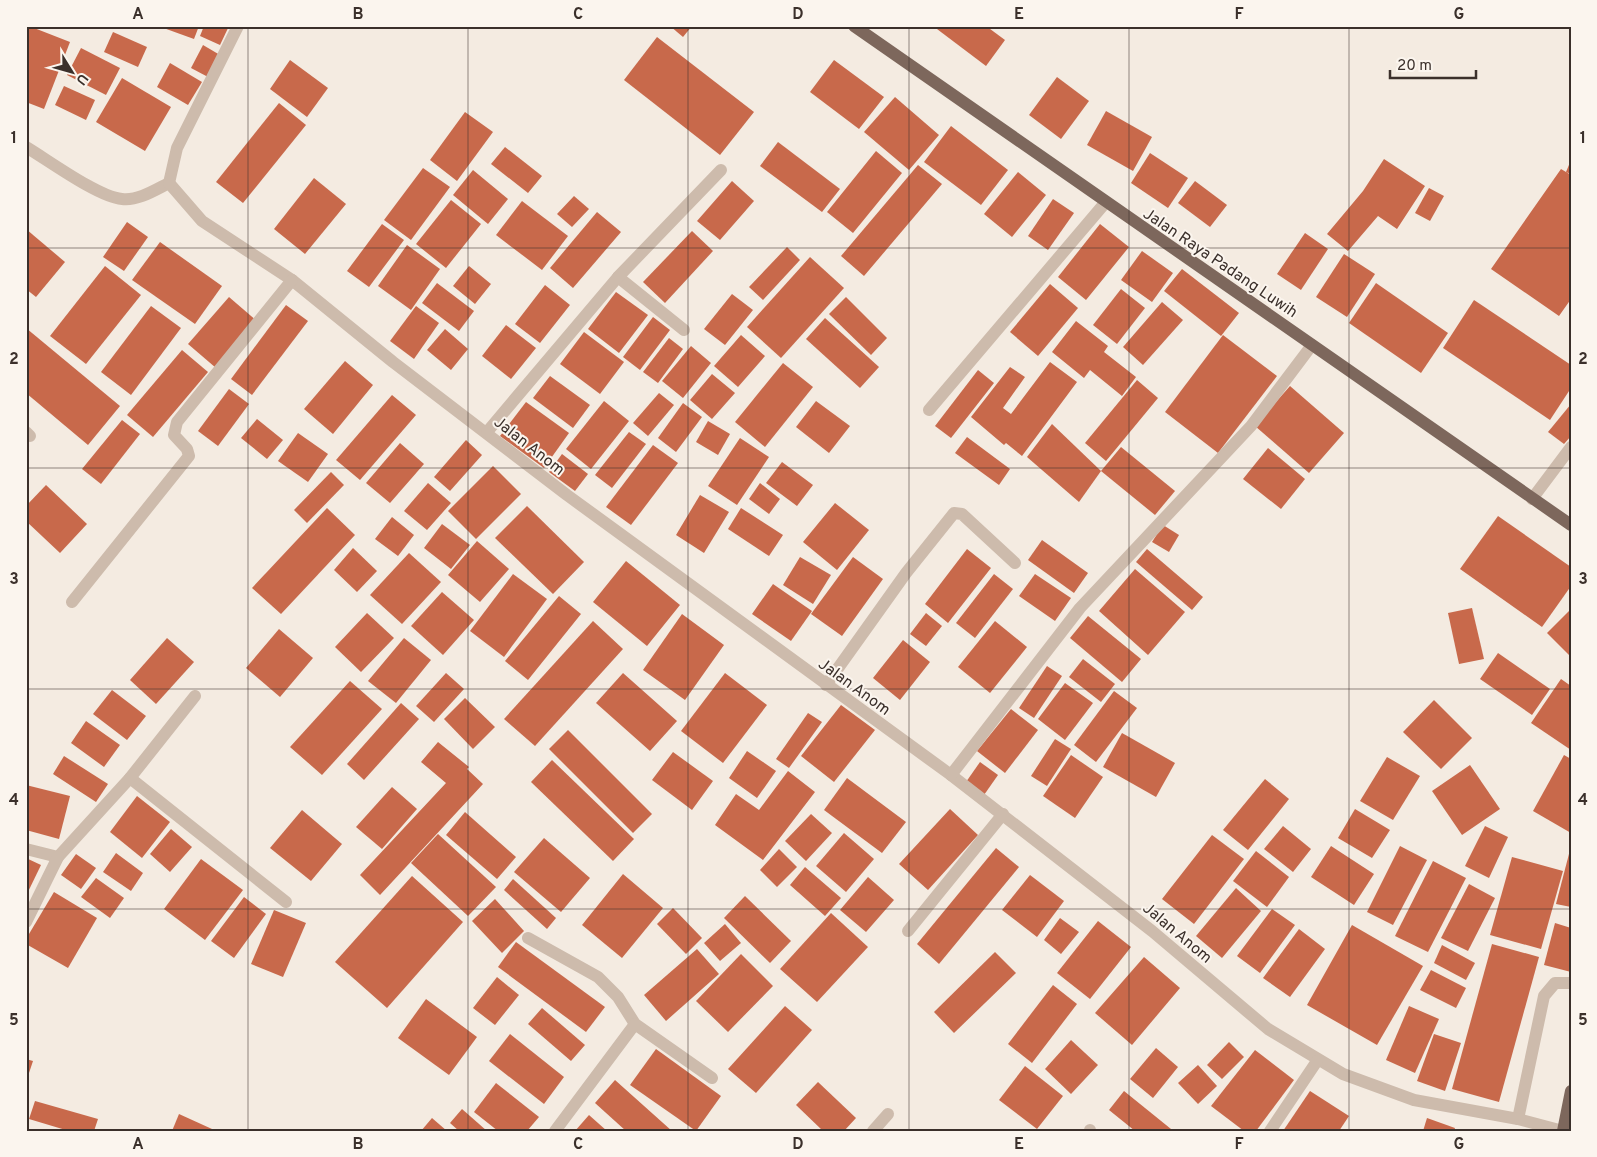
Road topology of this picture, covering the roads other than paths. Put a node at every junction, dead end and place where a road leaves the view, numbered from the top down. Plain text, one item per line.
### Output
1 (238, 26) edge
2 (854, 26) edge
3 (26, 147) edge
4 (721, 170) dead end
5 (169, 183) junction
6 (1105, 203) junction
7 (618, 277) junction
8 (292, 280) junction
9 (684, 330) dead end
10 (1312, 345) junction
11 (929, 410) dead end
12 (488, 432) junction
13 (1571, 447) edge
14 (1532, 498) junction
15 (1571, 525) edge
16 (1015, 563) dead end
17 (72, 602) dead end
18 (826, 685) junction
19 (194, 696) dead end
20 (951, 775) junction
21 (130, 778) junction
22 (1003, 814) junction
23 (26, 849) edge
24 (58, 857) junction
25 (286, 902) dead end
26 (26, 922) edge
27 (908, 931) dead end
28 (528, 938) dead end
29 (1571, 983) edge
30 (635, 1024) junction
31 (1317, 1060) junction
32 (712, 1078) dead end
33 (1571, 1091) edge
34 (888, 1114) dead end
35 (1518, 1119) junction
36 (555, 1131) edge
37 (872, 1131) edge
38 (1270, 1131) edge
39 (1562, 1131) edge

1 - 5 street
2 - 6 main road, Jalan Raya Padang Luwih
3 - 5 street
4 - 7 street
5 - 8 street, Jalan Anom
6 - 10 main road, Jalan Raya Padang Luwih
6 - 11 street
7 - 9 street
7 - 12 street
8 - 12 street, Jalan Anom
8 - 17 street
10 - 14 main road, Jalan Raya Padang Luwih
10 - 20 street
12 - 18 street, Jalan Anom
13 - 14 street
14 - 15 main road, Jalan Raya Padang Luwih
16 - 18 street
18 - 20 street, Jalan Anom
19 - 21 street
20 - 22 street, Jalan Anom
21 - 24 street
21 - 25 street
22 - 27 street
22 - 31 street, Jalan Anom
23 - 24 street
24 - 26 street
28 - 30 street
29 - 35 street
30 - 32 street
30 - 36 street
31 - 35 street, Jalan Anom
31 - 38 street
33 - 39 main road
34 - 37 street
35 - 39 street, Jalan Anom

